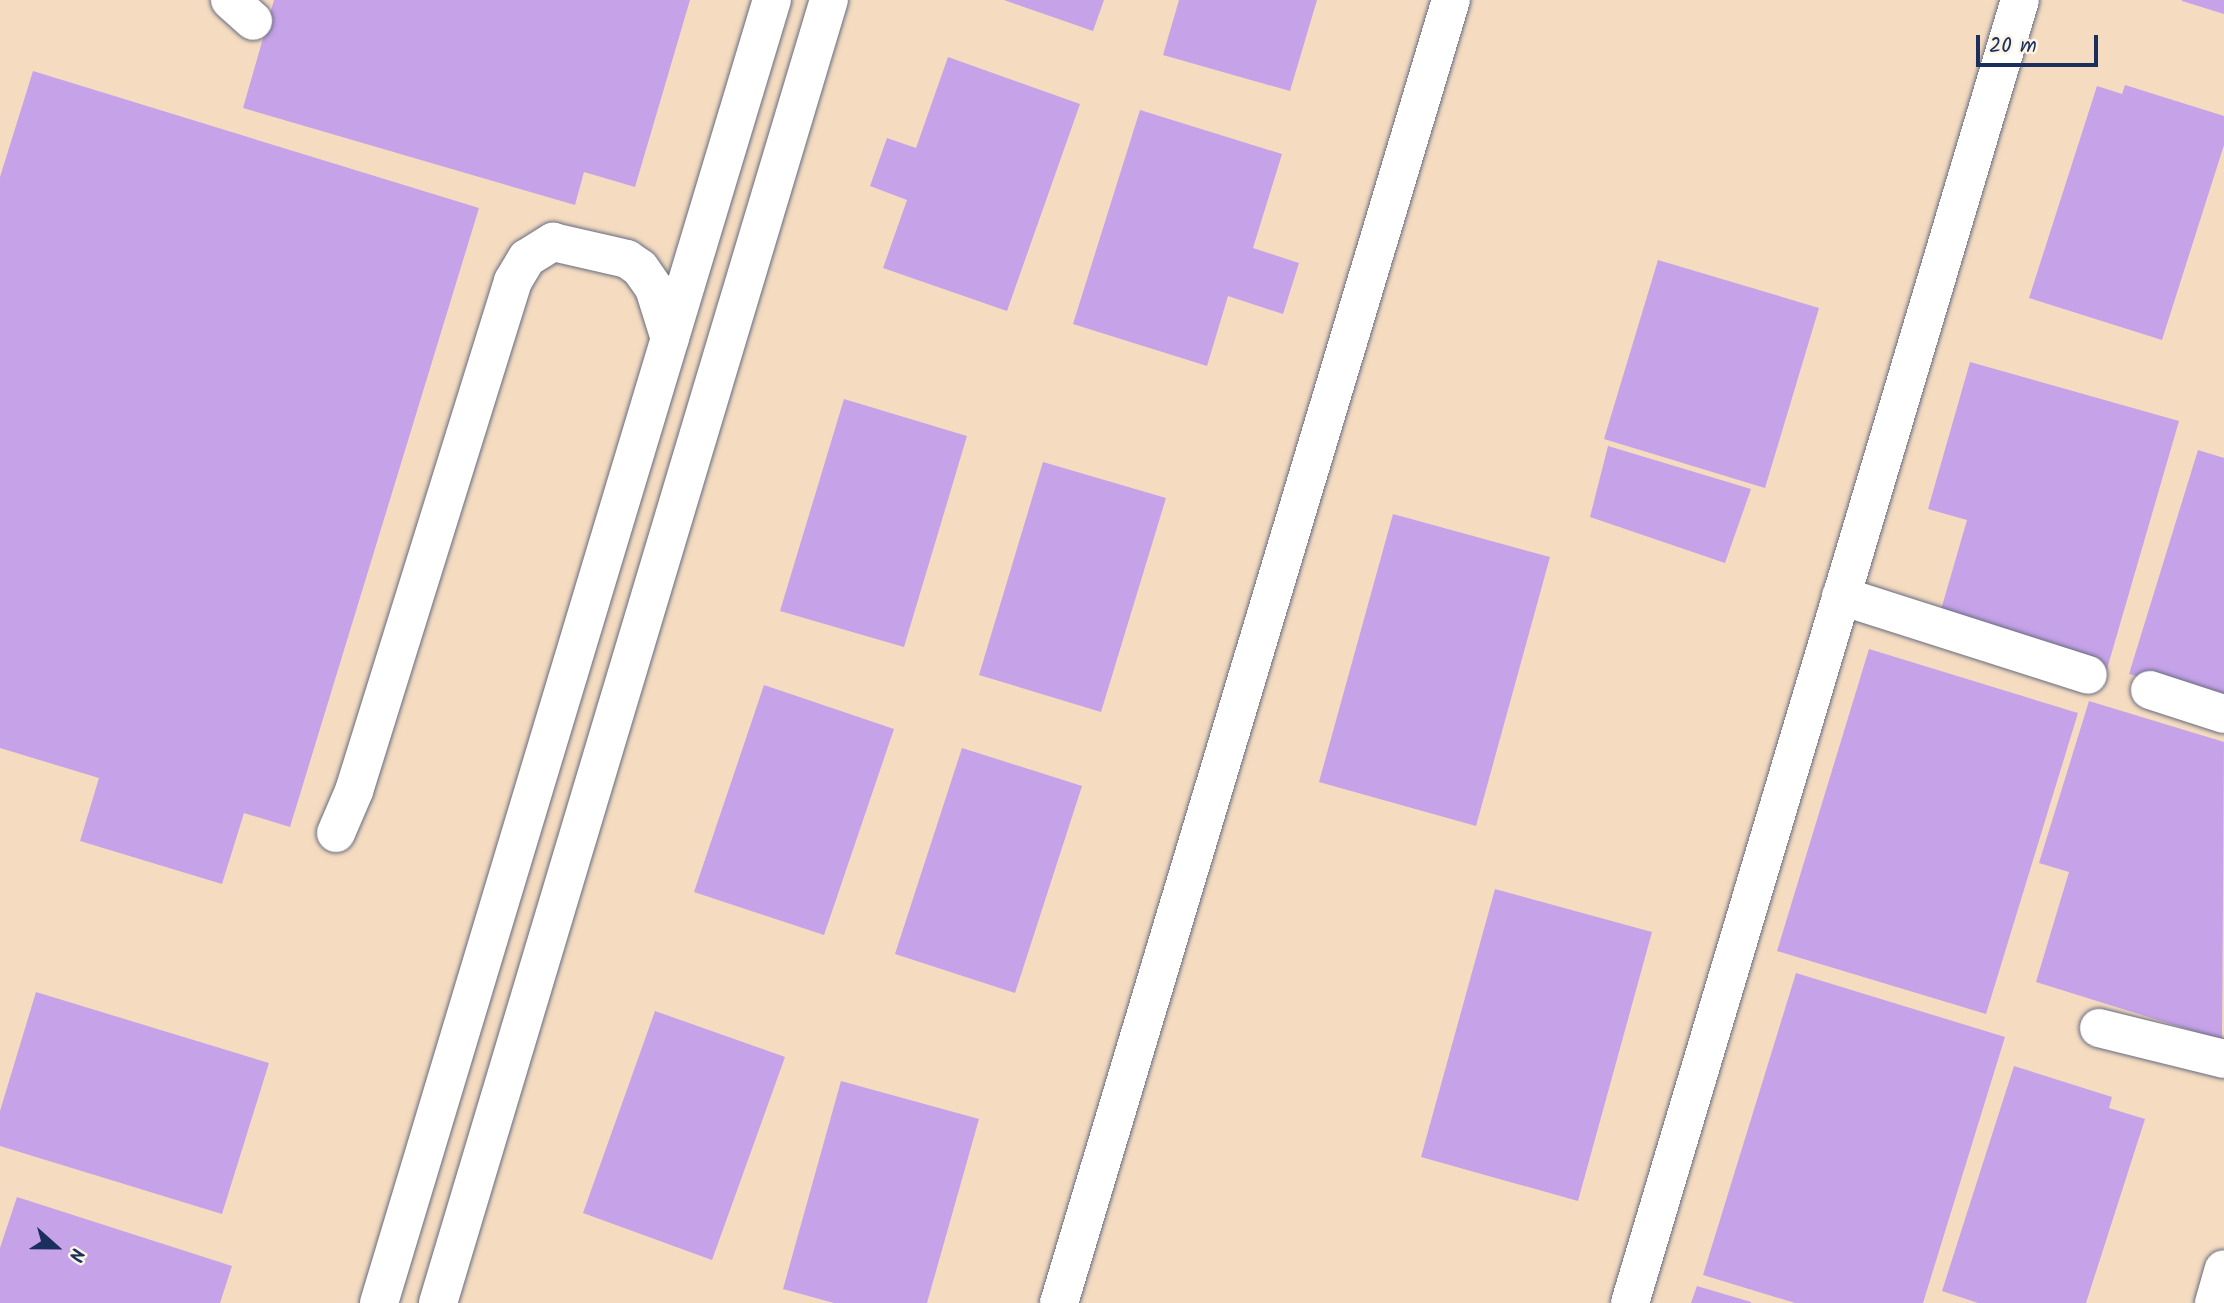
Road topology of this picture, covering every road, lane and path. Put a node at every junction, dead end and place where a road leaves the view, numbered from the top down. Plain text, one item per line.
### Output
1 (772, 0) edge
2 (830, 0) edge
3 (1451, 0) edge
4 (2020, 0) edge
5 (670, 339) junction
6 (1841, 596) junction
7 (2088, 675) dead end
8 (2150, 690) dead end
9 (2224, 714) edge
10 (336, 833) dead end
11 (2099, 1028) dead end
12 (2224, 1059) edge
13 (2224, 1269) edge
14 (379, 1303) edge
15 (438, 1303) edge
16 (1059, 1303) edge
17 (1630, 1303) edge
18 (2214, 1303) edge

1 - 5 street
2 - 15 street
3 - 16 street
4 - 6 street
5 - 10 street
5 - 14 street
6 - 7 street
6 - 17 street
8 - 9 street
11 - 12 street
13 - 18 street

